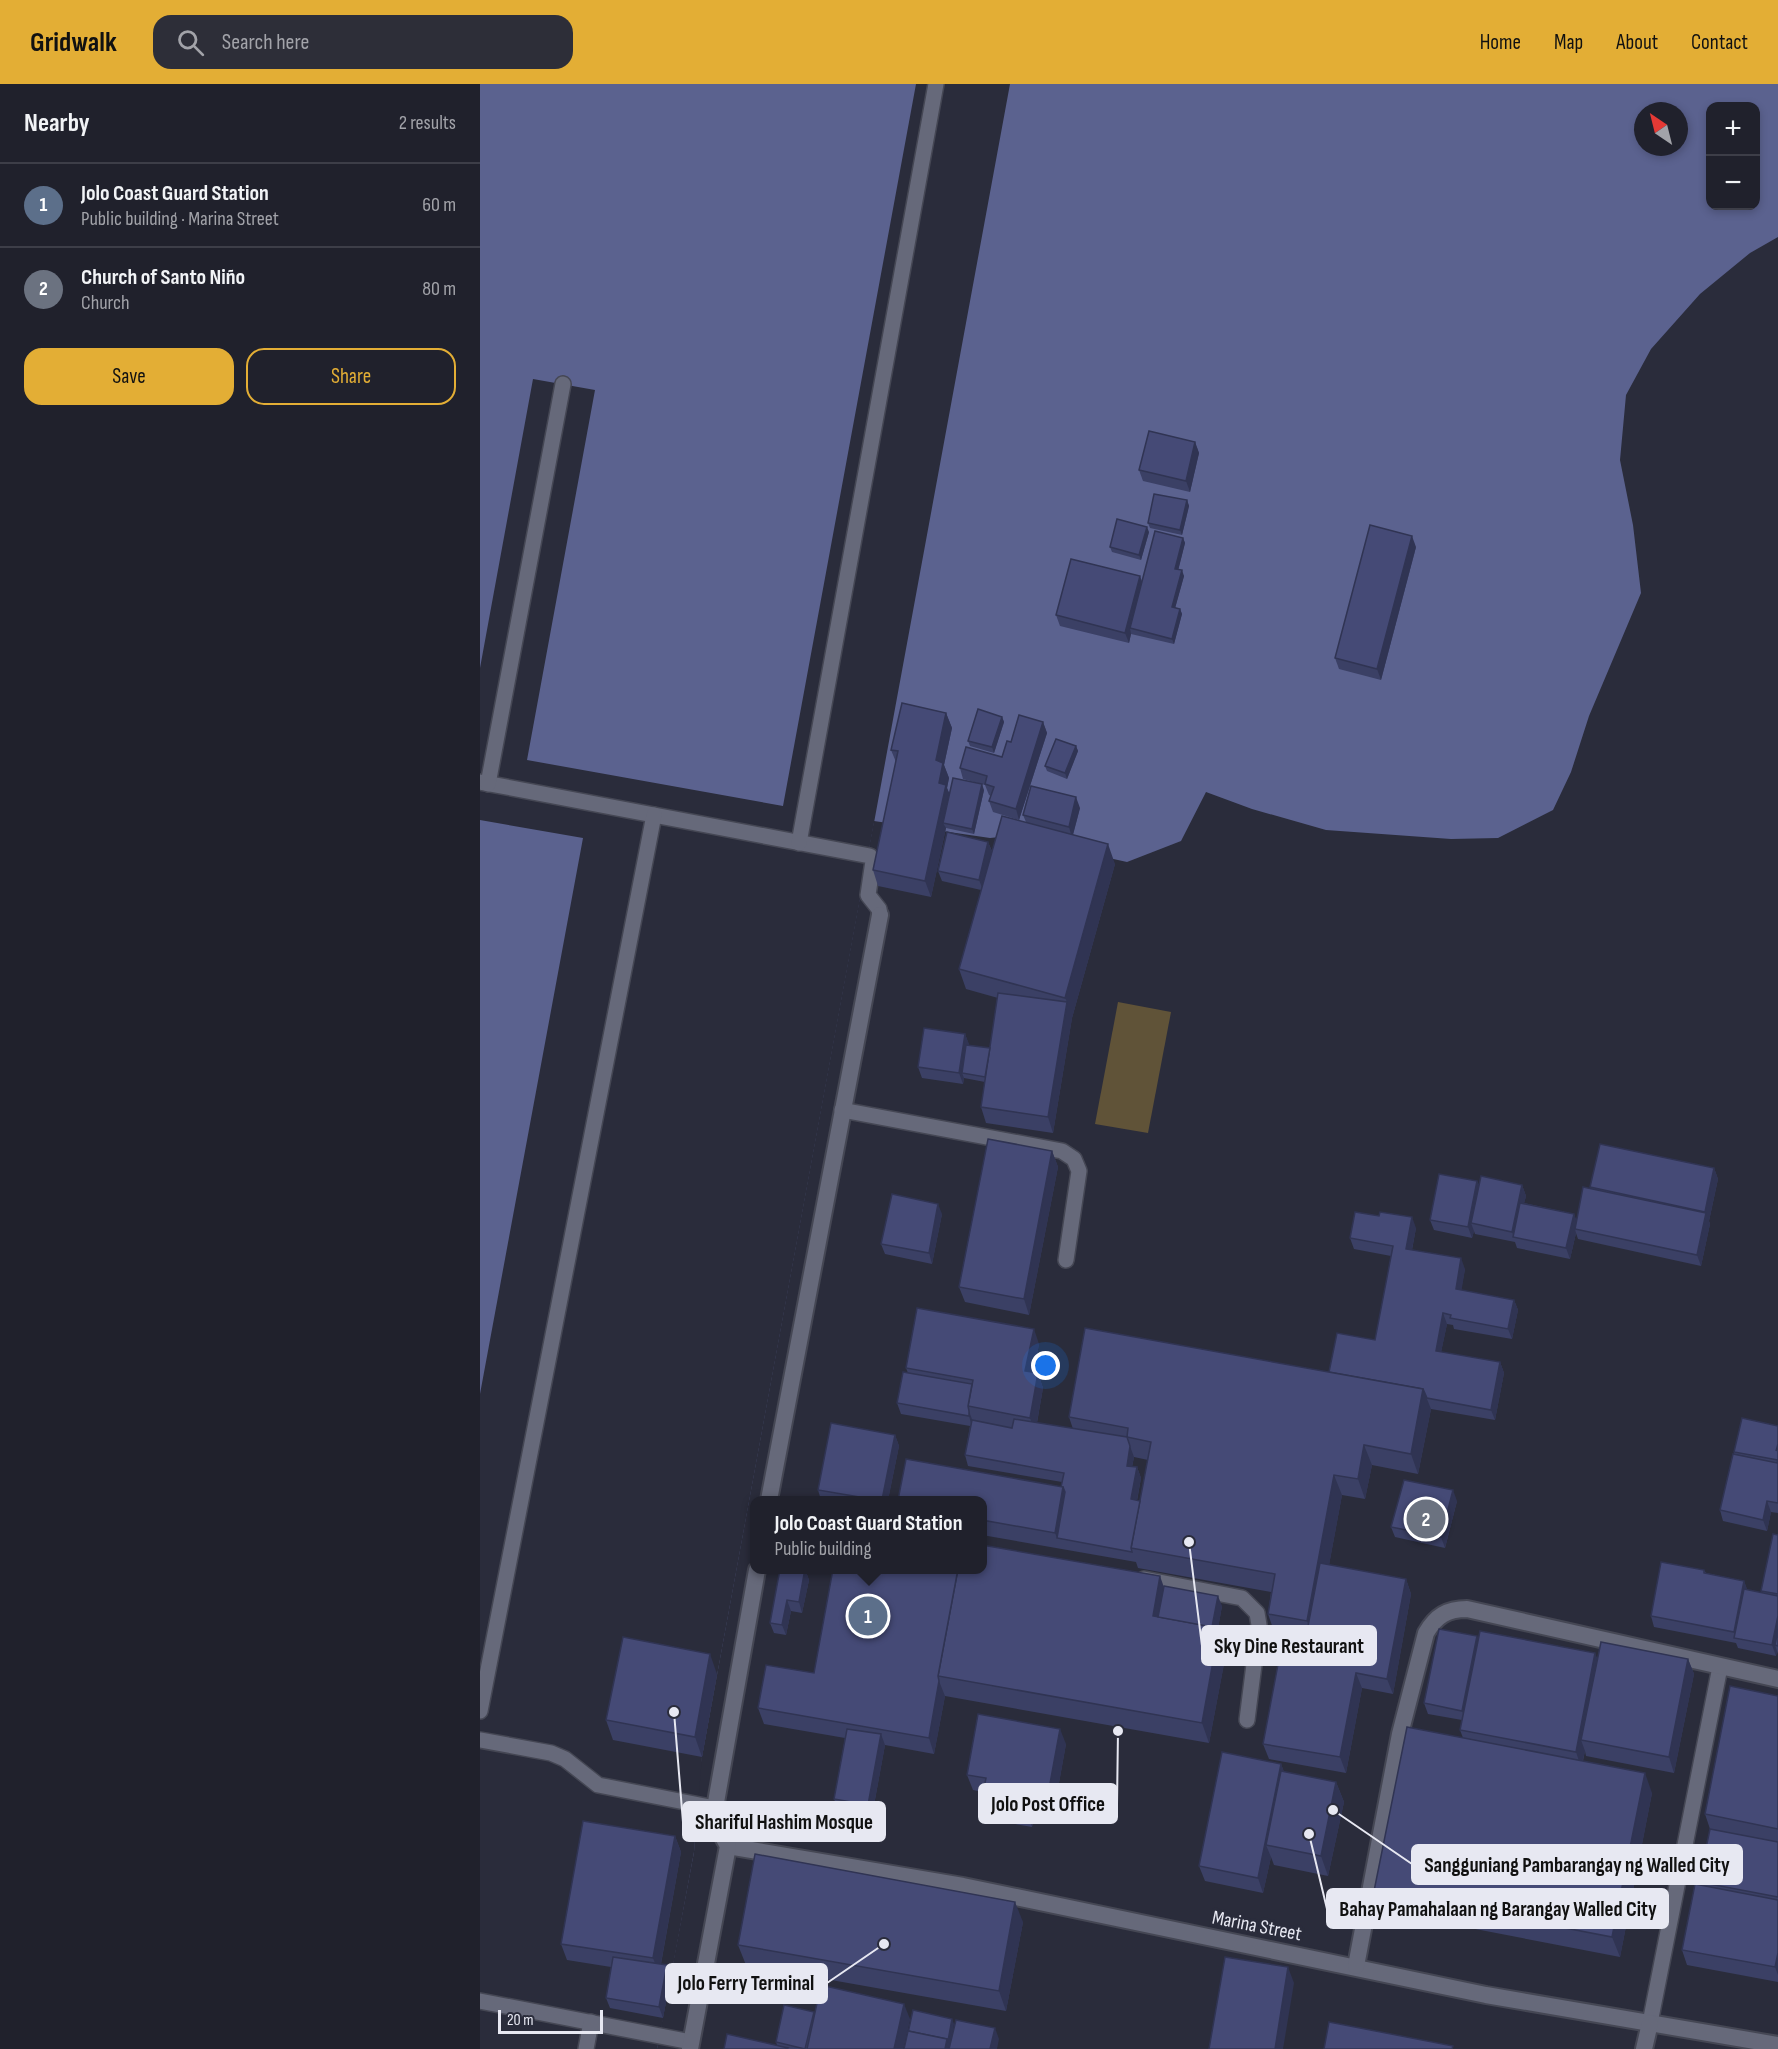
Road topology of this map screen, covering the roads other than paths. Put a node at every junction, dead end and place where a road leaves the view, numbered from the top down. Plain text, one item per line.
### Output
1 (936, 84) edge
2 (563, 384) dead end
3 (484, 783) edge
4 (654, 815) junction
5 (800, 843) junction
6 (880, 915) joint
7 (842, 1110) junction
8 (1066, 1260) dead end
9 (770, 1496) edge
10 (756, 1574) edge
11 (1129, 1576) edge
12 (1720, 1667) junction
13 (1778, 1679) edge
14 (480, 1711) edge
15 (1247, 1720) dead end
16 (480, 1740) edge
17 (715, 1808) junction
18 (728, 1846) junction
19 (1356, 1966) junction
20 (480, 2001) edge
21 (591, 2022) junction
22 (1650, 2023) junction
23 (1778, 2045) edge
24 (691, 2046) edge
25 (586, 2049) edge
26 (1644, 2049) edge

1 - 5 lane
2 - 3 lane
3 - 4 lane
4 - 5 lane
4 - 14 lane
5 - 6 lane
6 - 7 street
7 - 8 lane
7 - 9 street
10 - 17 street
11 - 15 lane
12 - 13 street
12 - 19 street
12 - 22 lane
16 - 17 lane
17 - 18 street
18 - 19 street, Marina Street
18 - 24 street
19 - 22 street, Marina Street
20 - 21 lane
21 - 24 lane
21 - 25 lane
22 - 23 street, Marina Street
22 - 26 street

